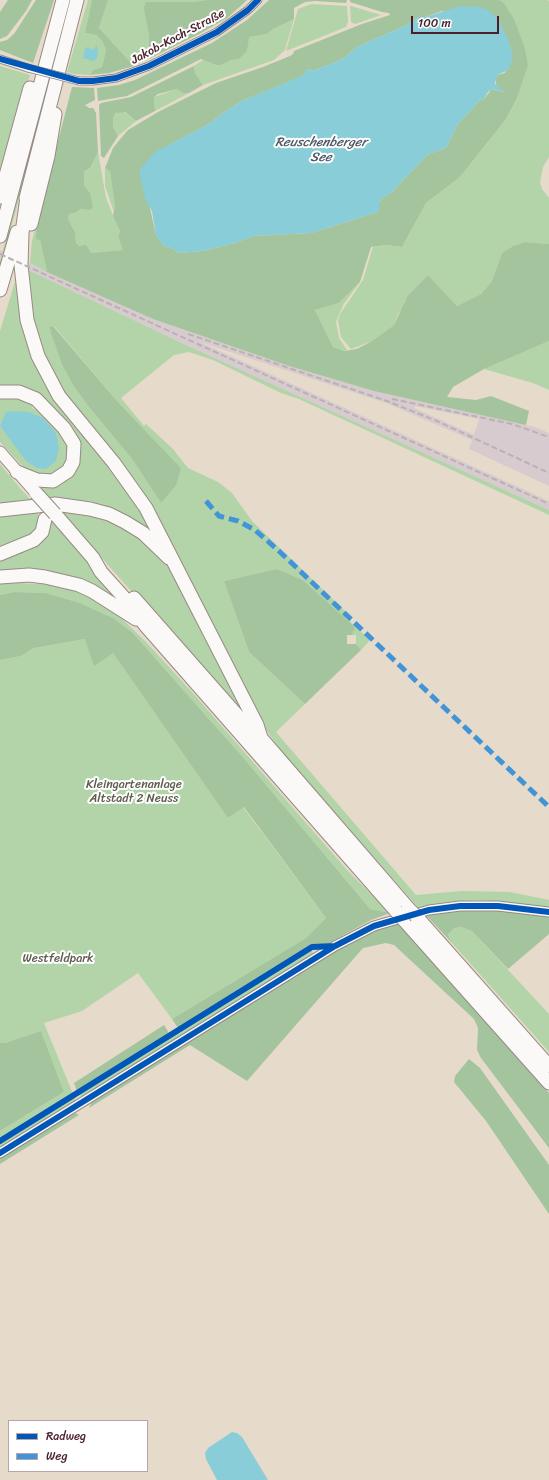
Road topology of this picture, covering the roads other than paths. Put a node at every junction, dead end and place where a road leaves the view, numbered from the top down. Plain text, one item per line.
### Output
1 (63, 0) edge
2 (77, 0) edge
3 (258, 0) edge
4 (48, 55) junction
5 (0, 59) edge
6 (20, 160) junction
7 (28, 190) junction
8 (0, 197) edge
9 (0, 216) edge
10 (0, 236) edge
11 (23, 279) junction
12 (0, 290) edge
13 (0, 392) edge
14 (0, 452) edge
15 (17, 472) junction
16 (36, 493) joint
17 (0, 510) edge
18 (50, 517) junction
19 (0, 554) edge
20 (93, 558) junction
21 (172, 560) junction
22 (0, 577) edge
23 (145, 625) junction
24 (261, 738) junction
25 (549, 912) edge
26 (406, 914) junction
27 (549, 1066) edge
28 (549, 1083) edge
29 (0, 1153) edge

1 - 4 highway
2 - 7 highway
2 - 11 highway
3 - 5 street, Jakob-Koch-Straße, bridge
4 - 6 highway
4 - 8 highway
6 - 9 highway
6 - 10 highway
7 - 11 highway
7 - 12 highway
11 - 21 highway
13 - 15 highway
14 - 15 main road
15 - 16 main road
16 - 18 highway, bridge
17 - 21 highway
18 - 19 highway
18 - 20 highway
20 - 23 highway
20 - 24 highway
21 - 24 highway
22 - 23 highway
23 - 26 highway
24 - 26 highway
25 - 29 street
26 - 27 highway
26 - 28 highway

